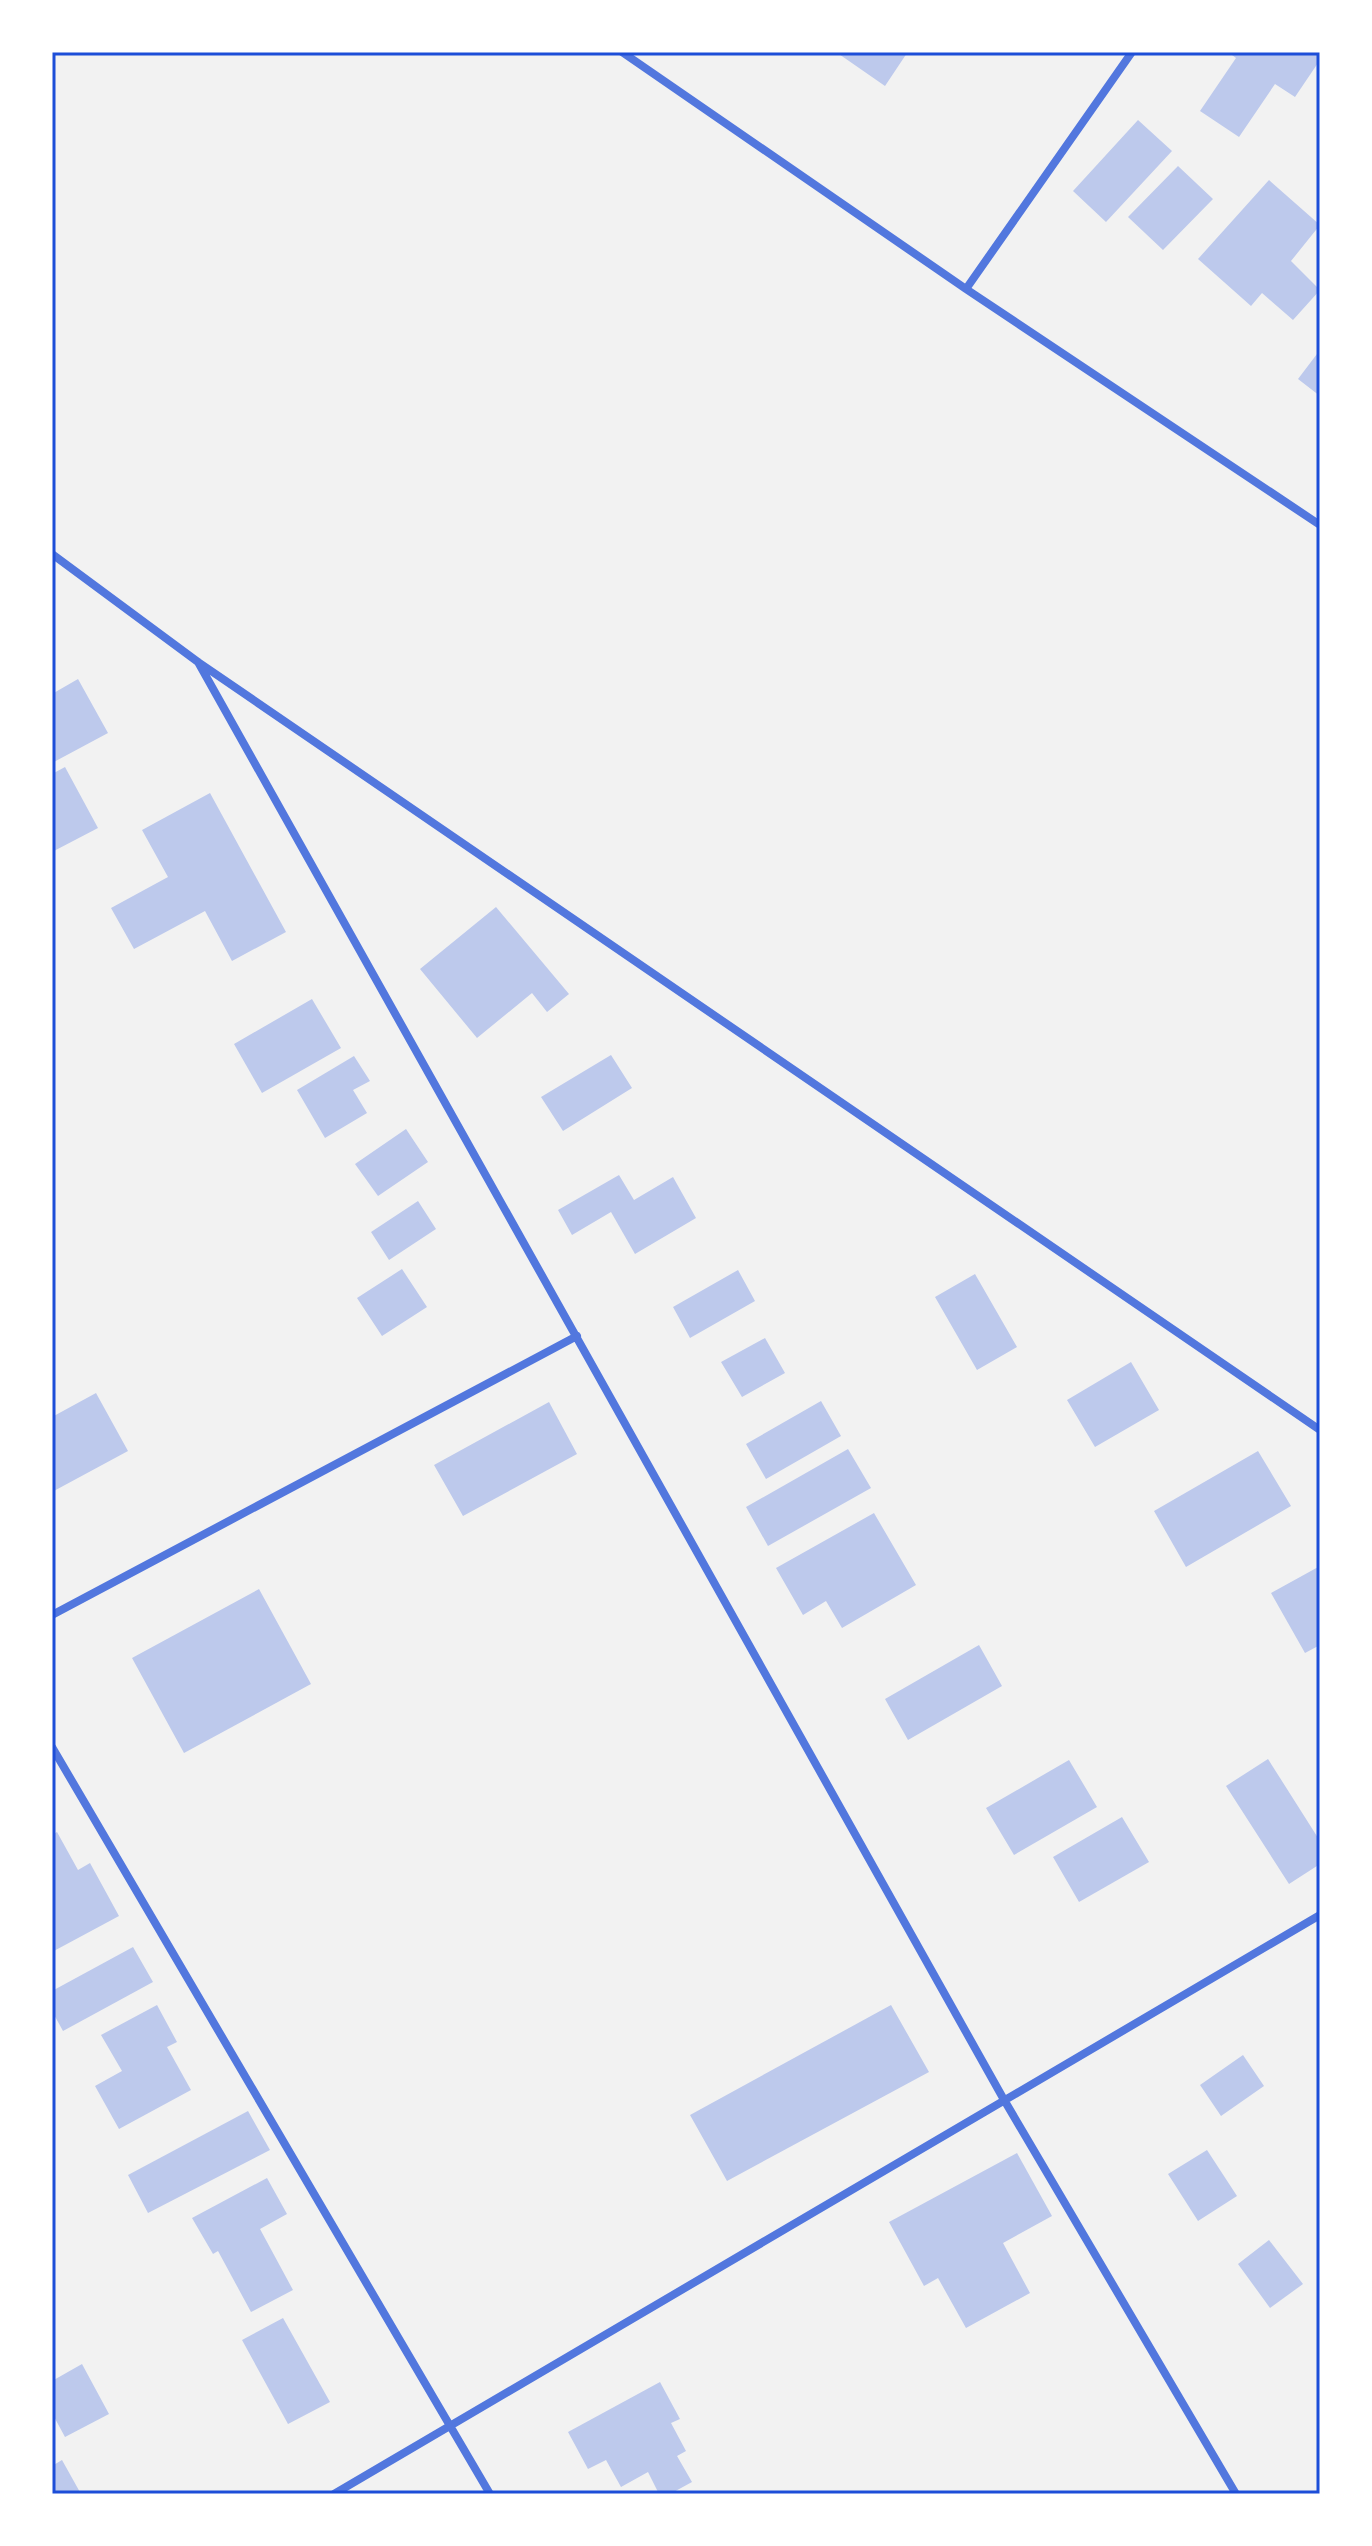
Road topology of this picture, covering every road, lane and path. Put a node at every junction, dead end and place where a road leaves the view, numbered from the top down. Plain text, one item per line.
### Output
1 (622, 52) edge
2 (1132, 52) edge
3 (966, 289) junction
4 (1320, 525) edge
5 (52, 554) edge
6 (198, 662) junction
7 (577, 1336) junction
8 (1320, 1430) edge
9 (52, 1615) edge
10 (52, 1747) edge
11 (1320, 1915) edge
12 (1003, 2098) junction
13 (451, 2425) junction
14 (334, 2494) edge
15 (490, 2494) edge
16 (1236, 2494) edge

1 - 3 street
2 - 3 street
3 - 4 street
5 - 6 street
6 - 7 street
6 - 8 street
7 - 9 street
7 - 12 street
10 - 13 street
11 - 12 street
12 - 13 street
12 - 16 street
13 - 14 street
13 - 15 street

